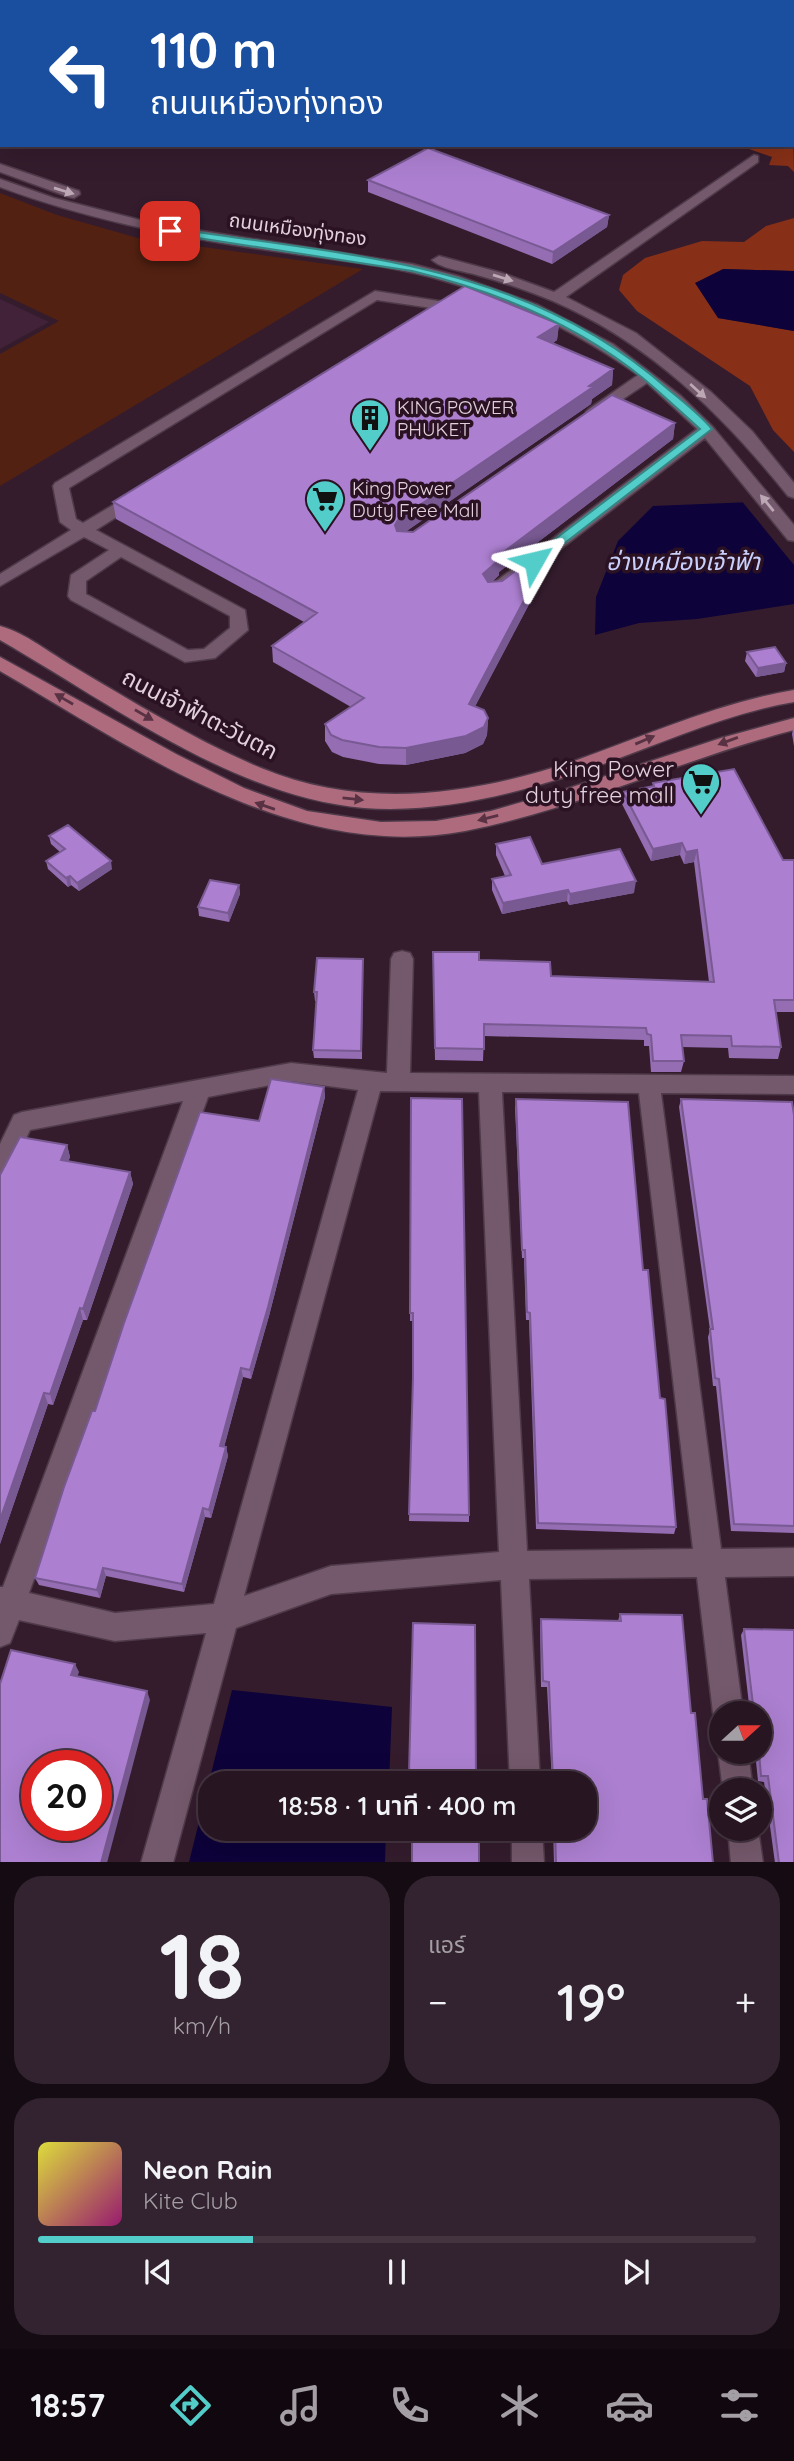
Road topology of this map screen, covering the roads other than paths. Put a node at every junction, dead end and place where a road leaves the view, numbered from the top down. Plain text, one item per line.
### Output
1 (754, 159) dead end
2 (0, 168) edge
3 (0, 183) edge
4 (247, 237) junction
5 (476, 286) junction
6 (556, 297) junction
7 (445, 306) junction
8 (422, 320) edge
9 (647, 376) junction
10 (583, 420) edge
11 (707, 429) junction
12 (153, 486) edge
13 (794, 493) edge
14 (84, 530) junction
15 (794, 536) edge
16 (120, 550) junction
17 (0, 581) edge
18 (494, 592) edge
19 (0, 632) edge
20 (0, 663) edge
21 (794, 696) edge
22 (794, 724) edge
23 (402, 959) dead end
24 (384, 1082) junction
25 (490, 1084) junction
26 (649, 1085) junction
27 (794, 1085) edge
28 (199, 1090) junction
29 (0, 1169) edge
30 (710, 1562) junction
31 (794, 1562) edge
32 (515, 1565) junction
33 (5, 1602) edge
34 (226, 1617) junction
35 (0, 1633) edge
36 (727, 1701) edge
37 (524, 1771) edge
38 (527, 1841) edge
39 (744, 1841) edge
40 (157, 1862) edge
41 (528, 1862) edge
42 (747, 1862) edge

1 - 6 street
2 -> 4 street, ถนนเหมืองทุ่งทอง
3 - 4 street, ถนนเหมืองทุ่งทอง
4 - 5 street, ถนนเหมืองทุ่งทอง
4 -> 6 street, ถนนเหมืองทุ่งทอง
5 - 7 street
5 - 9 street, ถนนเหมืองทุ่งทอง
6 -> 13 street, ถนนเหมืองทุ่งทอง
7 - 8 street
7 - 14 street
9 - 10 street
9 - 11 street, ถนนเหมืองทุ่งทอง
15 -> 11 street, ถนนเหมืองทุ่งทอง
11 - 18 street
12 - 14 street
14 - 16 street
14 - 17 street
16 - 16 street
19 -> 21 main road, ถนนเจ้าฟ้าตะวันตก
22 -> 20 main road
23 - 24 street
24 - 25 street
24 - 28 street
24 - 34 street
25 - 26 street
25 - 32 street
26 - 27 street
26 - 30 street
28 - 29 street
28 - 33 street
30 - 31 street
30 - 32 street
30 - 36 street
32 - 34 street
32 - 37 street
33 - 34 street
33 - 35 street
34 - 40 street
38 - 41 street
39 - 42 street

